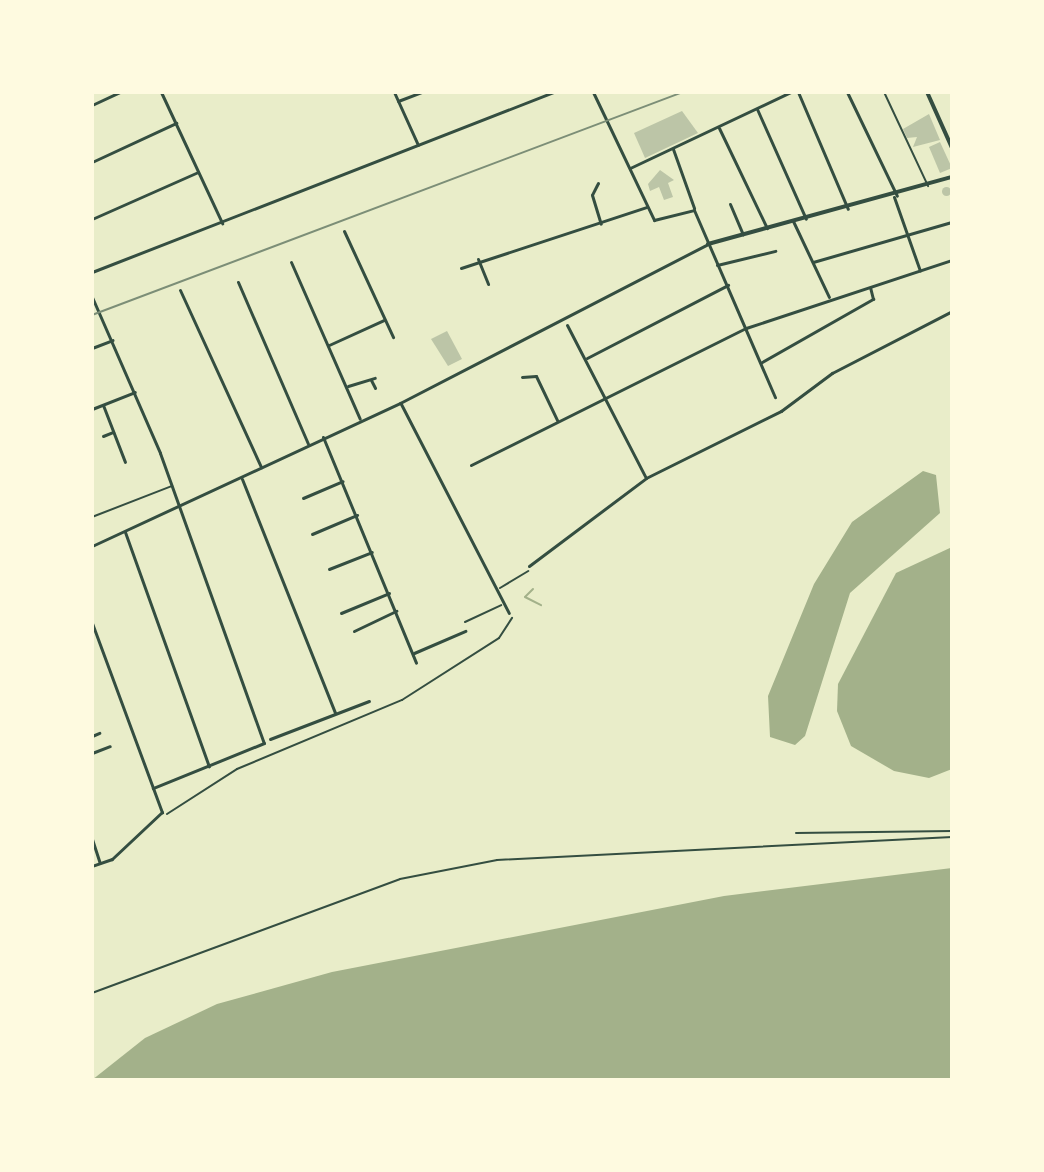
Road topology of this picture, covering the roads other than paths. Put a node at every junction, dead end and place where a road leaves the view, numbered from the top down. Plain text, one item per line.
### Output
1 (120, 92) edge
2 (161, 92) edge
3 (394, 92) edge
4 (421, 92) edge
5 (553, 92) edge
6 (593, 92) edge
7 (791, 92) edge
8 (798, 92) edge
9 (847, 92) edge
10 (884, 92) edge
11 (927, 92) edge
12 (398, 101) junction
13 (92, 105) edge
14 (757, 109) junction
15 (176, 123) junction
16 (719, 128) junction
17 (418, 145) junction
18 (952, 148) edge
19 (673, 149) junction
20 (92, 162) edge
21 (630, 168) junction
22 (199, 172) junction
23 (952, 177) edge
24 (590, 180) dead end
25 (928, 186) junction
26 (896, 197) junction
27 (730, 204) dead end
28 (646, 206) junction
29 (848, 209) junction
30 (694, 210) junction
31 (92, 219) edge
32 (806, 219) junction
33 (793, 221) junction
34 (952, 222) edge
35 (222, 224) junction
36 (601, 224) junction
37 (767, 228) junction
38 (344, 231) dead end
39 (743, 234) junction
40 (908, 235) junction
41 (708, 244) junction
42 (775, 251) dead end
43 (478, 259) junction
44 (952, 260) edge
45 (291, 262) dead end
46 (813, 262) junction
47 (717, 265) junction
48 (461, 268) dead end
49 (920, 271) junction
50 (92, 272) edge
51 (238, 282) dead end
52 (488, 284) dead end
53 (728, 285) junction
54 (870, 287) junction
55 (180, 290) dead end
56 (92, 297) edge
57 (830, 299) junction
58 (952, 311) edge
59 (385, 320) junction
60 (567, 325) dead end
61 (746, 328) junction
62 (393, 337) dead end
63 (113, 340) junction
64 (329, 345) junction
65 (92, 348) edge
66 (587, 358) junction
67 (762, 362) junction
68 (522, 377) dead end
69 (348, 386) junction
70 (375, 388) dead end
71 (135, 392) junction
72 (545, 396) junction
73 (606, 397) junction
74 (775, 397) dead end
75 (540, 399) dead end
76 (400, 403) junction
77 (103, 405) junction
78 (92, 409) edge
79 (361, 420) junction
80 (557, 420) junction
81 (113, 432) junction
82 (103, 436) dead end
83 (323, 437) junction
84 (308, 444) junction
85 (125, 462) dead end
86 (471, 465) dead end
87 (261, 467) junction
88 (646, 478) junction
89 (242, 479) junction
90 (343, 481) junction
91 (172, 486) junction
92 (303, 498) dead end
93 (180, 510) junction
94 (357, 515) junction
95 (92, 517) edge
96 (125, 532) junction
97 (312, 534) dead end
98 (92, 546) edge
99 (372, 552) junction
100 (529, 566) road end
101 (329, 569) dead end
102 (389, 592) junction
103 (501, 605) junction
104 (396, 611) junction
105 (341, 613) dead end
106 (509, 613) road end
107 (465, 622) dead end
108 (92, 623) edge
109 (354, 631) dead end
110 (465, 631) dead end
111 (412, 654) junction
112 (416, 663) dead end
113 (369, 701) dead end
114 (335, 713) junction
115 (99, 733) dead end
116 (92, 736) edge
117 (270, 739) dead end
118 (110, 746) dead end
119 (92, 753) edge
120 (209, 766) junction
121 (153, 788) junction
122 (952, 831) edge
123 (796, 833) dead end
124 (92, 839) edge
125 (100, 863) junction
126 (92, 866) edge

1 - 13 street
2 - 15 street
3 - 12 street
4 - 12 street
5 - 17 street
6 - 21 street
7 - 14 street
8 - 29 street
9 - 26 street
10 - 25 street
11 - 18 street
12 - 17 street
14 - 16 street
14 - 32 street
15 - 20 street
15 - 22 street
16 - 19 street
16 - 37 street
17 - 35 street
19 - 21 street
19 - 30 street
21 - 28 street
22 - 31 street
22 - 35 street
23 - 25 street
24 - 36 street
25 - 26 street
26 - 29 street
26 - 40 street
27 - 39 street
28 - 30 street
28 - 36 street
29 - 32 street
30 - 41 street
32 - 33 street
33 - 37 street
33 - 46 street
34 - 40 street
35 - 50 street
36 - 43 street
37 - 39 street
38 - 59 street
39 - 41 street
40 - 46 street
40 - 49 street
41 - 47 street
41 - 76 street
42 - 47 street
43 - 48 street
43 - 52 street
44 - 49 street
45 - 64 street
46 - 57 street
47 - 53 street
49 - 54 street
51 - 84 street
53 - 61 street
53 - 66 street
54 - 57 street
54 - 67 street
55 - 87 street
56 - 63 street
57 - 61 street
58 - 88 street
59 - 62 street
59 - 64 street
60 - 66 street
61 - 67 street
61 - 73 street
63 - 65 street
63 - 71 street
64 - 69 street
66 - 73 street
67 - 74 street
68 - 72 street
69 - 70 street
69 - 79 street
71 - 77 street
71 - 91 street
72 - 75 street
72 - 80 street
73 - 80 street
73 - 88 street
76 - 79 street
76 - 103 street
77 - 78 street
77 - 81 street
79 - 83 street
80 - 86 street
81 - 82 street
81 - 85 street
83 - 84 street
83 - 90 street
84 - 87 street
87 - 89 street
88 - 100 street
89 - 93 street
89 - 114 street
90 - 92 street
90 - 94 street
91 - 93 street
91 - 95 street
93 - 96 street
93 - 120 street
94 - 97 street
94 - 99 street
96 - 98 street
96 - 120 street
99 - 101 street
99 - 102 street
102 - 104 street
102 - 105 street
103 - 106 street
103 - 107 street
104 - 109 street
104 - 111 street
108 - 121 street
110 - 111 street
111 - 112 street
113 - 114 street
114 - 117 street
115 - 116 street
118 - 119 street
120 - 121 street
121 - 125 street
122 - 123 street
124 - 125 street
125 - 126 street

